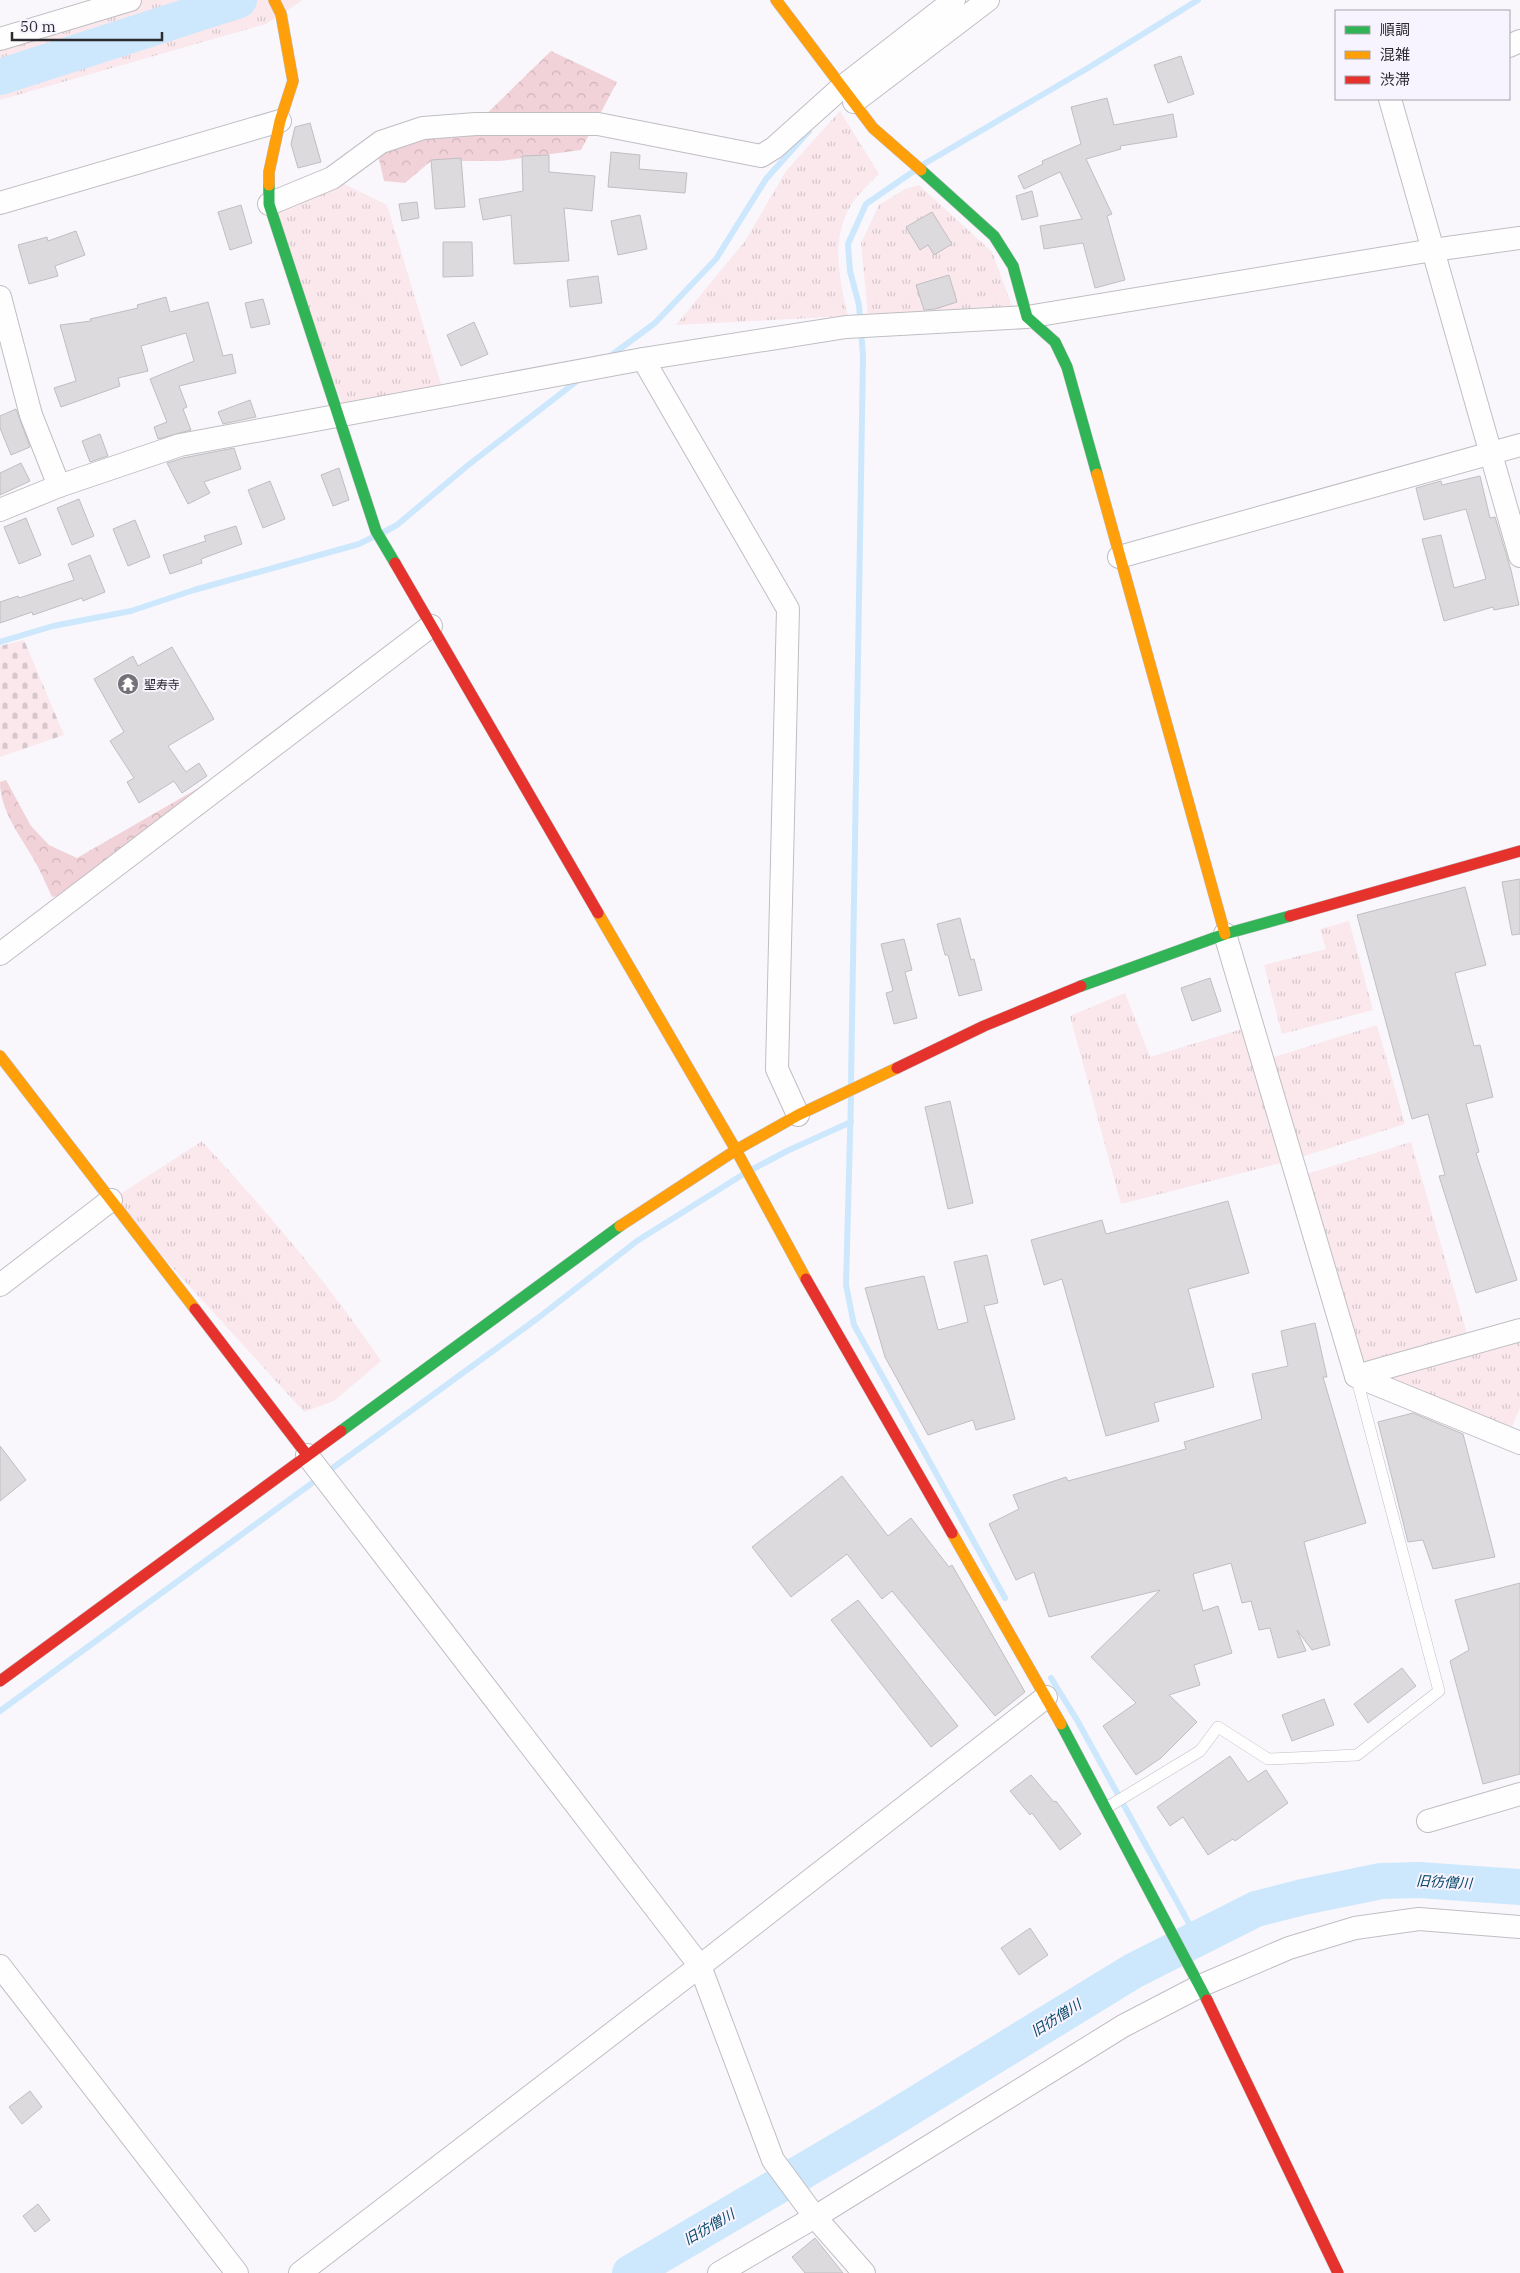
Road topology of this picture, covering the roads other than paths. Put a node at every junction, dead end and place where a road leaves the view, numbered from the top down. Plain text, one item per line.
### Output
1 (130, 0) edge
2 (274, 0) edge
3 (776, 0) edge
4 (954, 0) edge
5 (988, 0) edge
6 (0, 39) edge
7 (848, 95) junction
8 (1390, 100) edge
9 (280, 121) junction
10 (0, 203) edge
11 (269, 204) junction
12 (1520, 238) edge
13 (1434, 250) junction
14 (0, 297) edge
15 (1027, 317) junction
16 (643, 359) junction
17 (340, 417) junction
18 (1520, 445) edge
19 (1491, 454) junction
20 (59, 486) junction
21 (0, 510) edge
22 (1520, 556) edge
23 (1119, 557) junction
24 (431, 626) junction
25 (1520, 851) edge
26 (1225, 934) junction
27 (0, 954) edge
28 (0, 1056) edge
29 (798, 1115) junction
30 (736, 1150) junction
31 (110, 1200) junction
32 (0, 1285) edge
33 (1520, 1330) edge
34 (1356, 1376) junction
35 (1520, 1443) edge
36 (307, 1454) junction
37 (0, 1681) edge
38 (1046, 1697) junction
39 (1520, 1794) edge
40 (1105, 1809) junction
41 (1428, 1821) dead end
42 (1520, 1927) edge
43 (0, 1966) edge
44 (700, 1966) junction
45 (1200, 1986) junction
46 (815, 2217) junction
47 (237, 2273) edge
48 (300, 2273) edge
49 (719, 2273) edge
50 (864, 2273) edge
51 (1338, 2273) edge

1 - 6 street
2 - 9 street
3 - 7 street
4 - 7 street
5 - 7 street
7 - 11 street
7 - 15 street
8 - 13 street
9 - 10 street
9 - 11 street
11 - 17 street
12 - 13 street
13 - 15 street
13 - 19 street
14 - 20 street
15 - 16 street
15 - 23 street
16 - 17 street
16 - 29 street
17 - 20 street
17 - 24 street
18 - 19 street
19 - 22 street
19 - 23 street
20 - 21 street
23 - 26 street
24 - 27 street
24 - 30 street
25 - 26 street
26 - 29 street
26 - 34 street
28 - 31 street
29 - 30 street
30 - 36 street
30 - 38 street
31 - 32 street
31 - 36 street
33 - 34 street
34 - 35 street
34 - 40 lane
36 - 37 street
36 - 44 street
38 - 40 street
38 - 44 street
39 - 41 street
40 - 45 street
42 - 45 street
43 - 47 street
44 - 46 street
44 - 48 street
45 - 46 street
45 - 51 street
46 - 49 street
46 - 50 street

